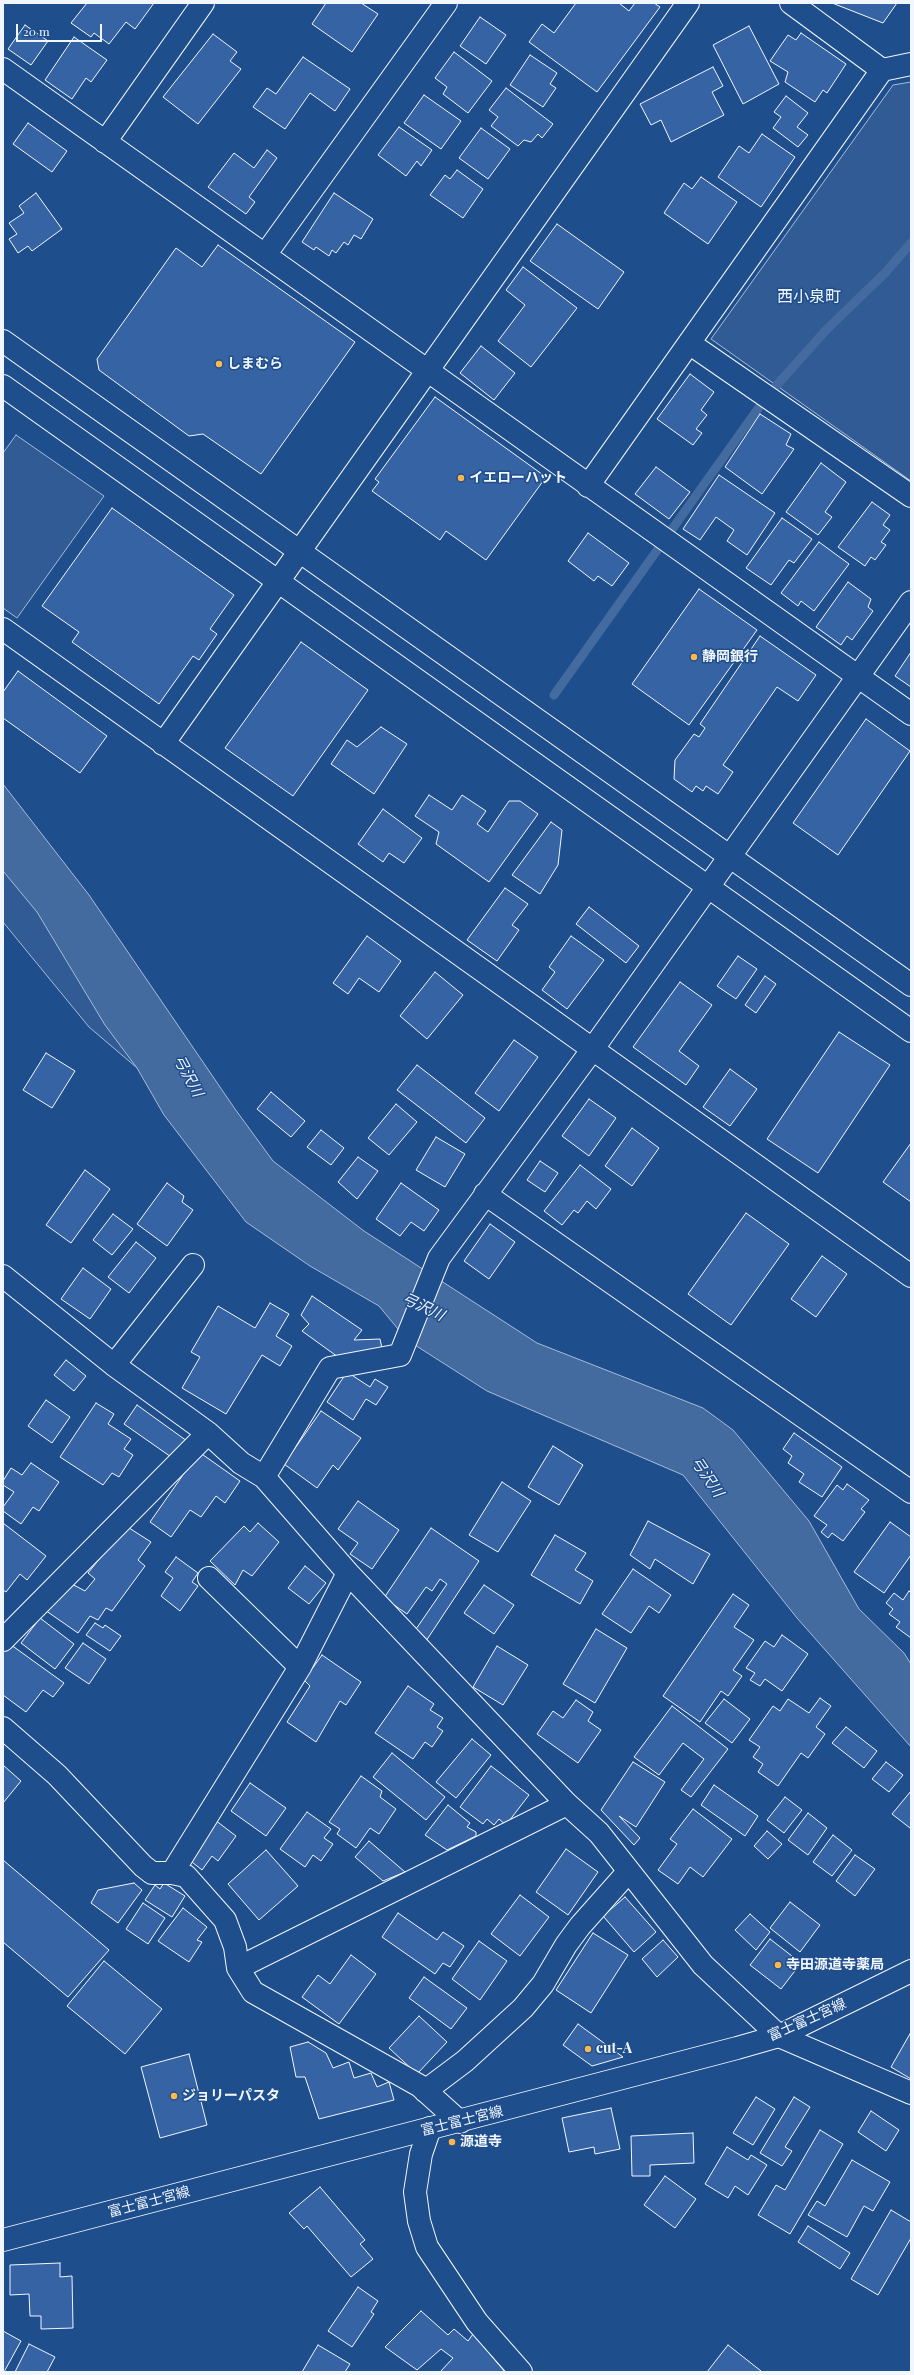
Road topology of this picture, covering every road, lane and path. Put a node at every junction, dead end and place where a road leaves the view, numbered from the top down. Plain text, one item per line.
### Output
1 (203, 3) edge
2 (446, 3) edge
3 (688, 3) edge
4 (791, 3) edge
5 (911, 64) edge
6 (3, 69) edge
7 (882, 70) junction
8 (105, 142) junction
9 (265, 256) junction
10 (3, 341) edge
11 (690, 343) junction
12 (426, 372) junction
13 (3, 386) edge
14 (588, 486) junction
15 (911, 496) edge
16 (298, 551) junction
17 (278, 580) junction
18 (911, 602) edge
19 (3, 629) edge
20 (858, 677) junction
21 (911, 714) edge
22 (163, 744) junction
23 (730, 857) junction
24 (708, 887) junction
25 (911, 985) edge
26 (911, 1031) edge
27 (592, 1050) junction
28 (485, 1194) junction
29 (193, 1265) dead end
30 (3, 1276) edge
31 (911, 1276) edge
32 (114, 1366) junction
33 (208, 1433) junction
34 (264, 1477) junction
35 (911, 1492) edge
36 (348, 1573) junction
37 (209, 1578) dead end
38 (3, 1640) edge
39 (300, 1667) junction
40 (3, 1728) edge
41 (567, 1804) junction
42 (628, 1872) junction
43 (172, 1873) junction
44 (238, 1968) junction
45 (911, 1972) edge
46 (779, 2036) junction
47 (425, 2091) junction
48 (911, 2093) edge
49 (460, 2122) junction
50 (430, 2128) junction
51 (3, 2240) edge
52 (521, 2372) edge

1 - 8 street
2 - 9 street
3 - 12 street
4 - 7 street
5 - 7 street
6 - 8 street
7 - 11 street
8 - 9 street
9 - 12 street
10 - 16 street
11 - 14 street
11 - 15 street
12 - 14 street
12 - 16 street
13 - 17 street
14 - 20 street
16 - 17 street
16 - 23 street
17 - 22 street
17 - 24 street
18 - 20 street
19 - 22 street
20 - 21 street
20 - 23 street
22 - 27 street
23 - 24 street
23 - 25 street
24 - 26 street
24 - 27 street
27 - 28 street
27 - 31 street
28 - 34 street
28 - 35 street
29 - 32 street
30 - 32 street
32 - 33 street
33 - 34 street
33 - 38 street
34 - 36 street
36 - 39 street
36 - 41 street
37 - 39 street
39 - 43 street
40 - 43 street
41 - 42 street
41 - 44 street
42 - 46 street
42 - 47 street
43 - 44 street
44 - 47 street
45 - 46 street, 富士富士宮線
46 - 48 street
46 - 49 street, 富士富士宮線
47 - 49 street
49 - 50 street, 富士富士宮線
50 - 51 street, 富士富士宮線
50 - 52 street

